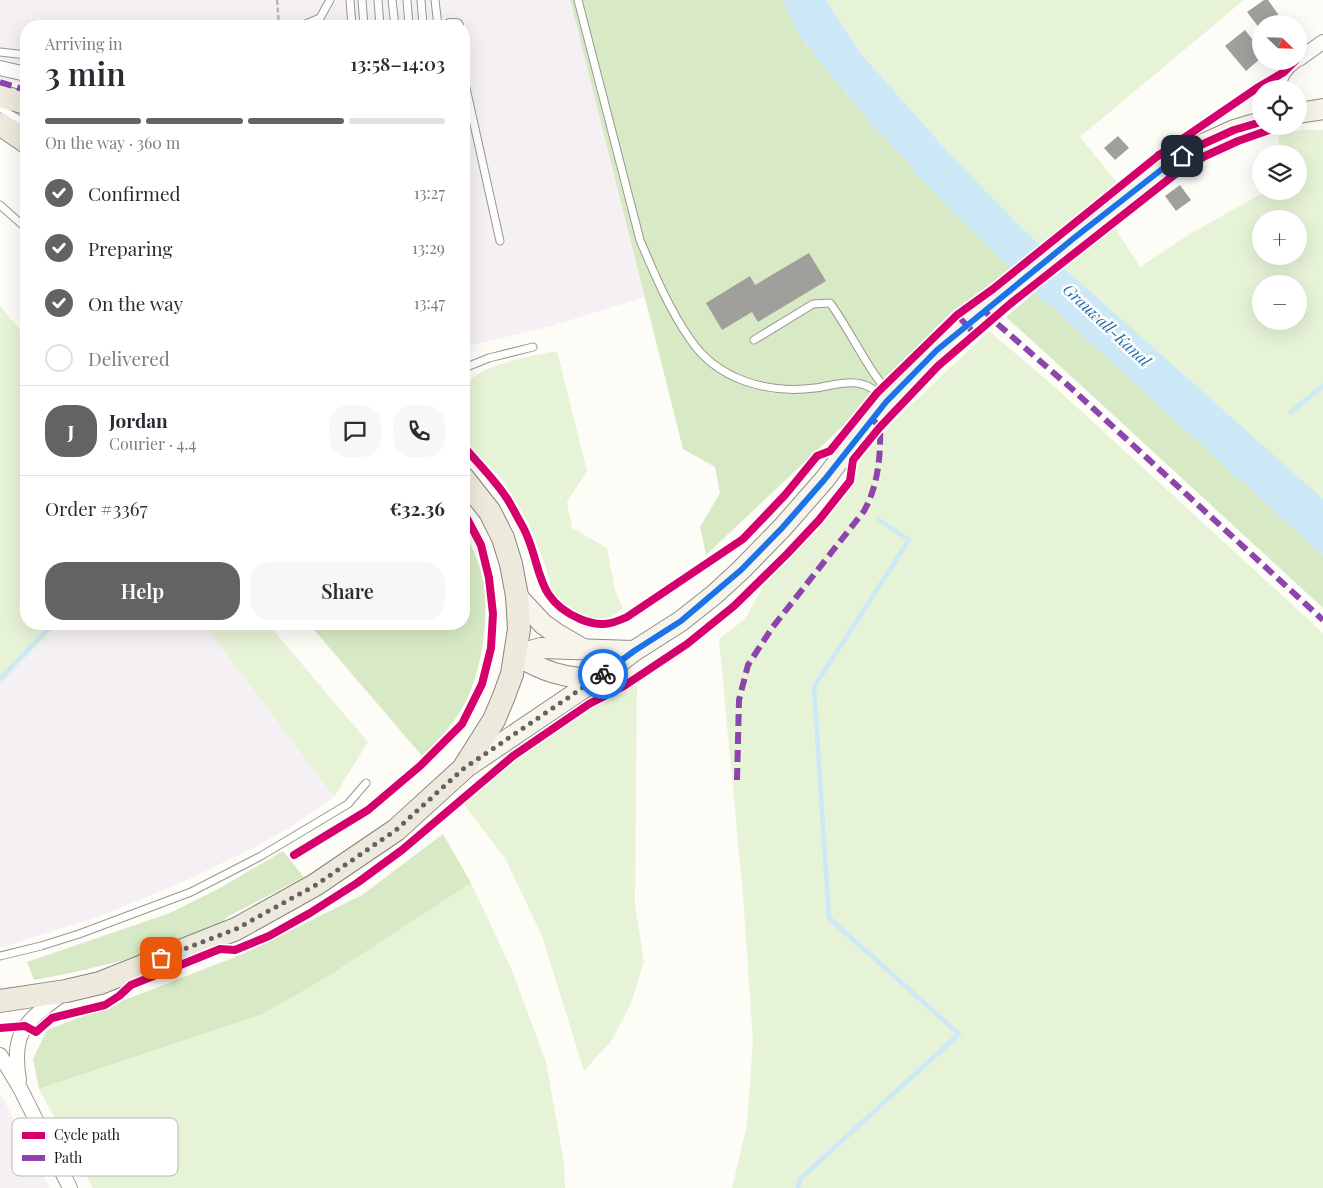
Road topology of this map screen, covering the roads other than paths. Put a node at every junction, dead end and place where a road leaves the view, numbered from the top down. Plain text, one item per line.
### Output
1 (330, 0) edge
2 (350, 0) edge
3 (362, 0) edge
4 (378, 0) edge
5 (392, 0) edge
6 (407, 0) edge
7 (421, 0) edge
8 (435, 0) edge
9 (578, 0) edge
10 (315, 20) edge
11 (352, 20) edge
12 (364, 20) edge
13 (380, 20) edge
14 (394, 20) edge
15 (409, 20) edge
16 (423, 20) edge
17 (437, 20) edge
18 (1323, 42) edge
19 (0, 52) edge
20 (1308, 52) edge
21 (20, 54) edge
22 (0, 68) edge
23 (20, 73) edge
24 (0, 96) edge
25 (20, 101) edge
26 (470, 106) edge
27 (0, 108) edge
28 (1323, 109) edge
29 (1307, 111) edge
30 (20, 120) edge
31 (0, 124) edge
32 (1252, 125) edge
33 (20, 138) edge
34 (0, 204) edge
35 (20, 222) edge
36 (500, 241) dead end
37 (754, 340) dead end
38 (533, 347) dead end
39 (470, 366) edge
40 (889, 399) junction
41 (470, 487) edge
42 (516, 596) junction
43 (584, 649) junction
44 (634, 651) junction
45 (516, 655) junction
46 (597, 679) junction
47 (463, 769) junction
48 (366, 783) dead end
49 (0, 956) edge
50 (66, 991) junction
51 (0, 1001) edge
52 (0, 1055) edge
53 (20, 1088) junction
54 (35, 1118) edge
55 (64, 1176) edge
56 (70, 1188) edge

1 - 10 lane
2 - 11 lane
3 - 12 lane
4 - 13 lane
5 - 14 lane
6 - 15 lane
7 - 16 lane
8 - 17 lane
9 - 40 lane
18 - 20 street
19 - 21 lane
22 - 23 street
24 - 25 main road
26 - 36 lane
27 - 30 lane
28 - 29 main road
31 - 33 main road
32 - 40 main road
34 - 35 lane
37 - 40 lane
38 - 39 lane
40 - 44 main road
41 - 42 main road
42 - 43 main road
42 - 45 main road
43 - 44 main road
43 - 45 main road
44 - 46 main road
45 - 46 main road
45 - 47 main road
46 - 47 main road
47 - 50 main road
48 - 49 lane
50 - 51 main road
50 - 53 street
52 - 53 street
53 - 54 street
55 - 56 street

